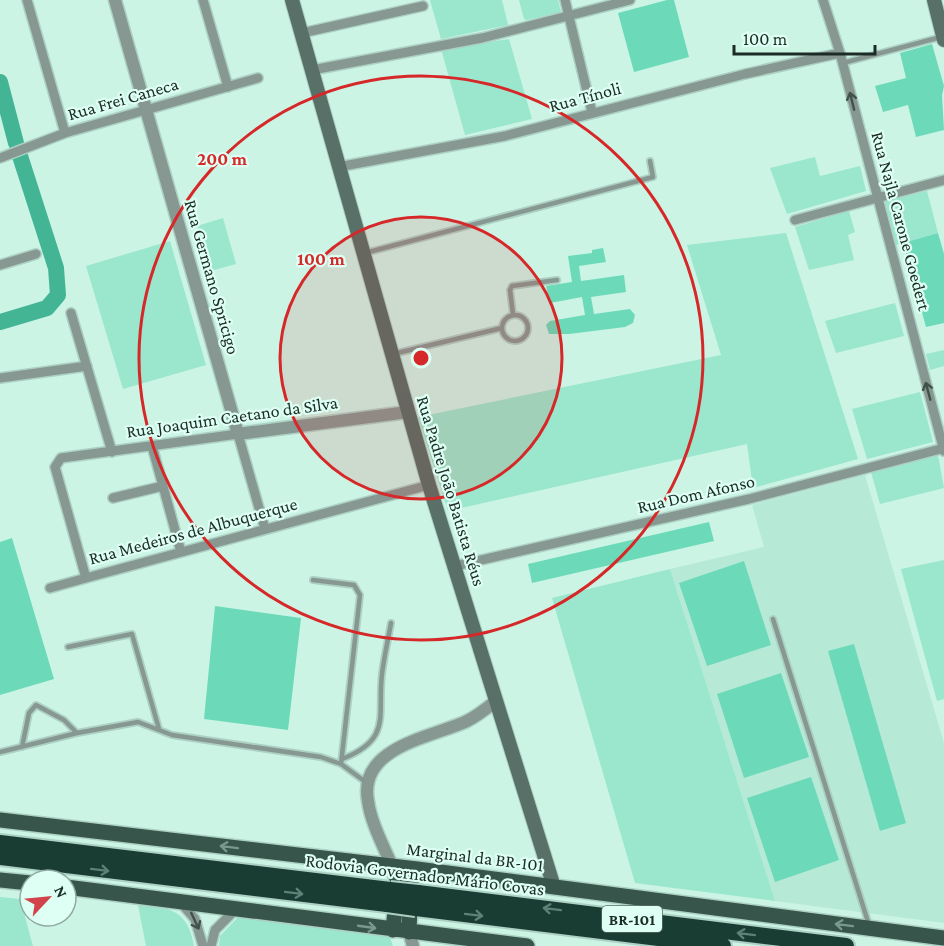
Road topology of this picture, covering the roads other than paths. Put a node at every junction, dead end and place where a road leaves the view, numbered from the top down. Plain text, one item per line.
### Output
1 (27, 0) edge
2 (114, 0) edge
3 (203, 0) edge
4 (292, 0) edge
5 (565, 0) edge
6 (630, 0) edge
7 (823, 0) edge
8 (934, 0) edge
9 (423, 6) dead end
10 (569, 16) junction
11 (302, 33) junction
12 (944, 38) edge
13 (840, 53) junction
14 (843, 63) junction
15 (312, 70) junction
16 (258, 78) dead end
17 (228, 87) junction
18 (146, 110) junction
19 (592, 112) junction
20 (65, 133) junction
21 (0, 158) edge
22 (651, 161) dead end
23 (338, 167) junction
24 (944, 180) edge
25 (877, 198) junction
26 (795, 220) dead end
27 (36, 254) dead end
28 (363, 254) junction
29 (0, 265) edge
30 (557, 279) dead end
31 (71, 313) dead end
32 (513, 314) junction
33 (502, 328) junction
34 (392, 354) junction
35 (87, 366) junction
36 (0, 378) edge
37 (408, 412) junction
38 (238, 434) junction
39 (152, 446) junction
40 (944, 449) edge
41 (112, 452) junction
42 (61, 458) joint
43 (429, 485) junction
44 (163, 486) junction
45 (113, 498) dead end
46 (265, 529) junction
47 (181, 552) junction
48 (454, 566) junction
49 (86, 578) junction
50 (313, 580) dead end
51 (50, 588) dead end
52 (772, 619) dead end
53 (391, 623) dead end
54 (68, 647) dead end
55 (496, 701) junction
56 (159, 729) junction
57 (77, 733) junction
58 (22, 747) junction
59 (0, 752) edge
60 (342, 761) junction
61 (367, 783) junction
62 (0, 820) edge
63 (2, 850) edge
64 (392, 866) junction
65 (417, 869) junction
66 (0, 880) edge
67 (18, 882) edge
68 (554, 887) junction
69 (78, 888) edge
70 (388, 897) junction
71 (417, 900) junction
72 (179, 901) junction
73 (236, 909) junction
74 (870, 928) junction
75 (393, 930) junction
76 (944, 938) edge
77 (411, 939) edge
78 (203, 946) edge
79 (211, 946) edge
80 (527, 946) edge
81 (723, 946) edge
82 (846, 946) edge

1 - 20 street
2 - 18 street, Rua Germano Spricigo
3 - 17 street
4 - 11 main road, Rua Padre João Batista Réus
5 - 10 street
6 - 10 street
7 - 13 street, Rua Najla Carone Goedert
8 - 12 main road
9 - 11 street
10 - 15 street
10 - 19 street
11 - 15 main road, Rua Padre João Batista Réus
12 - 14 lane
13 - 14 street, Rua Najla Carone Goedert
13 - 19 street, Rua Tínoli
25 -> 14 street, Rua Najla Carone Goedert
15 - 23 main road, Rua Padre João Batista Réus
16 - 17 street, Rua Frei Caneca
17 - 18 street, Rua Frei Caneca
18 - 20 street, Rua Frei Caneca
18 - 38 street, Rua Germano Spricigo
19 - 23 street, Rua Tínoli
20 - 21 street, Rua Frei Caneca
22 - 28 lane
23 - 28 main road, Rua Padre João Batista Réus
24 - 25 street
25 - 26 street
40 -> 25 street, Rua Najla Carone Goedert
27 - 29 street
28 - 34 main road, Rua Padre João Batista Réus
30 - 32 lane
31 - 35 street
32 - 33 lane
32 - 33 lane
33 - 34 lane
34 - 37 main road, Rua Padre João Batista Réus
35 - 36 street
35 - 41 street
37 - 38 street, Rua Joaquim Caetano da Silva
37 - 43 main road, Rua Padre João Batista Réus
38 - 39 street, Rua Joaquim Caetano da Silva
38 - 46 street, Rua Germano Spricigo
39 - 41 street, Rua Joaquim Caetano da Silva
39 - 44 street
40 - 48 street, Rua Dom Afonso
41 - 42 street, Rua Joaquim Caetano da Silva
42 - 49 street, Rua Medeiros de Albuquerque
43 - 46 street, Rua Medeiros de Albuquerque
43 - 48 main road, Rua Padre João Batista Réus
44 - 45 street
44 - 47 street
46 - 47 street, Rua Medeiros de Albuquerque
47 - 49 street, Rua Medeiros de Albuquerque
48 - 55 main road, Rua Padre João Batista Réus
49 - 51 street
50 - 60 lane
52 - 74 lane
53 - 60 lane
54 - 56 lane
55 - 61 street
55 - 68 main road, Rua Padre João Batista Réus
56 - 57 lane
56 - 60 lane
57 - 58 lane
57 - 58 lane
58 - 59 lane
60 - 61 lane
61 - 64 street
64 -> 62 main road, Marginal da BR-101
63 - 70 highway, Rodovia Governador Mário Covas / BR-101
63 -> 70 highway, Rodovia Governador Mário Covas / BR-101
64 - 65 main road, Marginal da BR-101
64 - 75 main road
65 - 68 main road, Marginal da BR-101
65 - 77 main road
66 - 67 main road
74 -> 68 main road, Marginal da BR-101
69 - 72 main road
70 - 71 highway, Rodovia Governador Mário Covas / BR-101, bridge
71 -> 81 highway, Rodovia Governador Mário Covas / BR-101
82 -> 71 highway, Rodovia Governador Mário Covas / BR-101
72 - 73 main road
72 -> 78 street
73 -> 75 main road
73 - 79 street
74 - 76 main road, Marginal da BR-101
75 - 77 main road
77 - 80 main road

